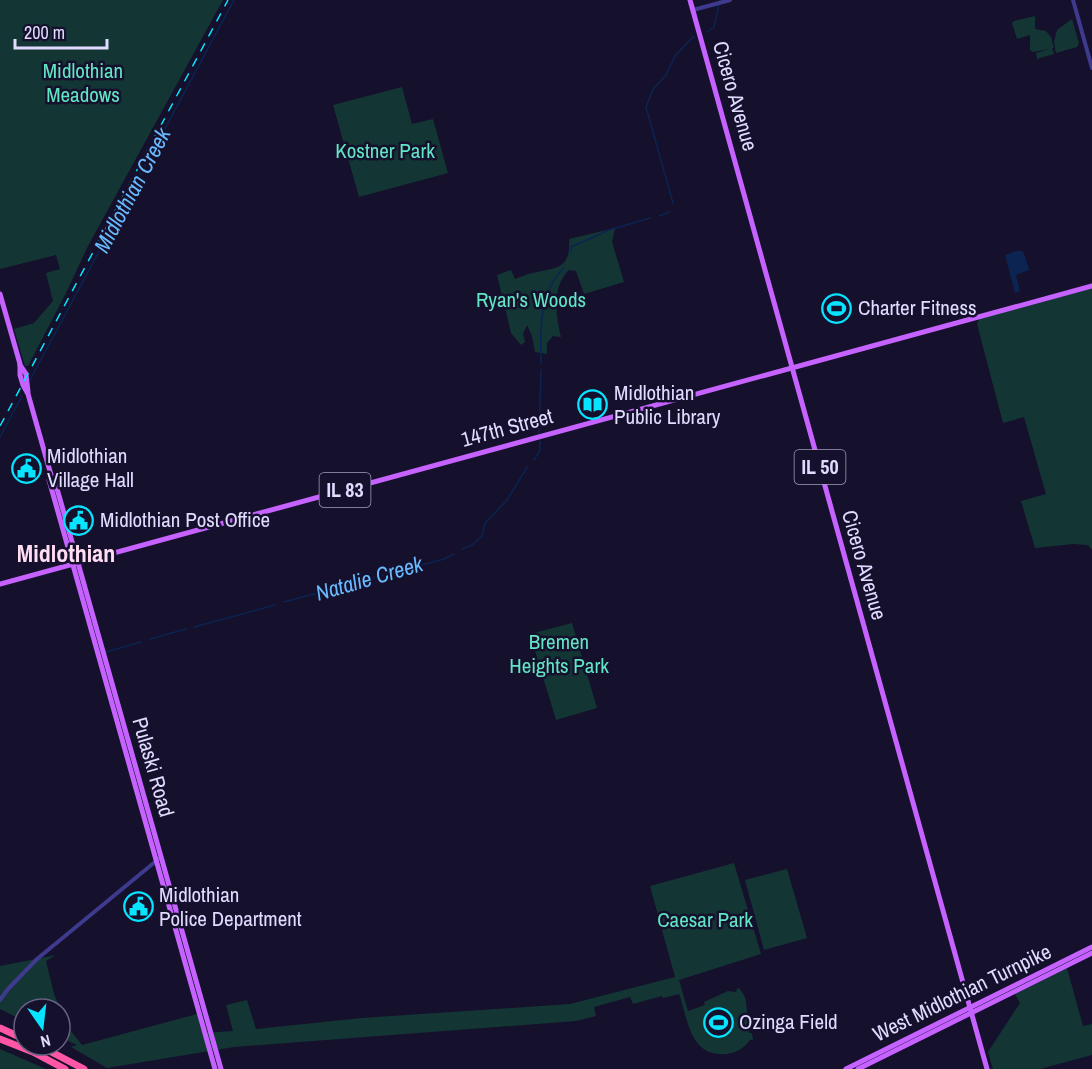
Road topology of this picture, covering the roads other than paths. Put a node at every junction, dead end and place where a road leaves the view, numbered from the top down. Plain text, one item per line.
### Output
1 (690, 0) edge
2 (730, 0) edge
3 (1073, 0) edge
4 (693, 10) junction
5 (1092, 68) edge
6 (1092, 286) edge
7 (0, 294) edge
8 (793, 367) junction
9 (75, 563) junction
10 (0, 584) edge
11 (159, 859) junction
12 (1092, 947) edge
13 (1092, 953) edge
14 (0, 1000) edge
15 (971, 1010) junction
16 (0, 1039) edge
17 (61, 1057) edge
18 (65, 1069) edge
19 (84, 1069) edge
20 (215, 1069) edge
21 (221, 1069) edge
22 (846, 1069) edge
23 (858, 1069) edge
24 (987, 1069) edge

1 - 4 main road, Cicero Avenue / IL 50
2 - 4 street
3 - 5 street
4 - 8 main road, Cicero Avenue / IL 50
6 - 8 main road, 147th Street
7 - 9 main road, Pulaski Road
8 - 9 main road, 147th Street / IL 83
8 - 15 main road, Cicero Avenue / IL 50
9 - 10 main road, 147th Street / IL 83
9 - 11 main road, Pulaski Road
11 - 14 street
11 - 20 main road, Pulaski Road
11 - 21 main road, Pulaski Road
12 - 15 main road, West Midlothian Turnpike
13 - 15 main road, West Midlothian Turnpike
15 - 22 main road, West Midlothian Turnpike
15 - 23 main road, West Midlothian Turnpike
15 - 24 main road, Cicero Avenue / IL 50
16 - 18 highway
17 - 19 highway

